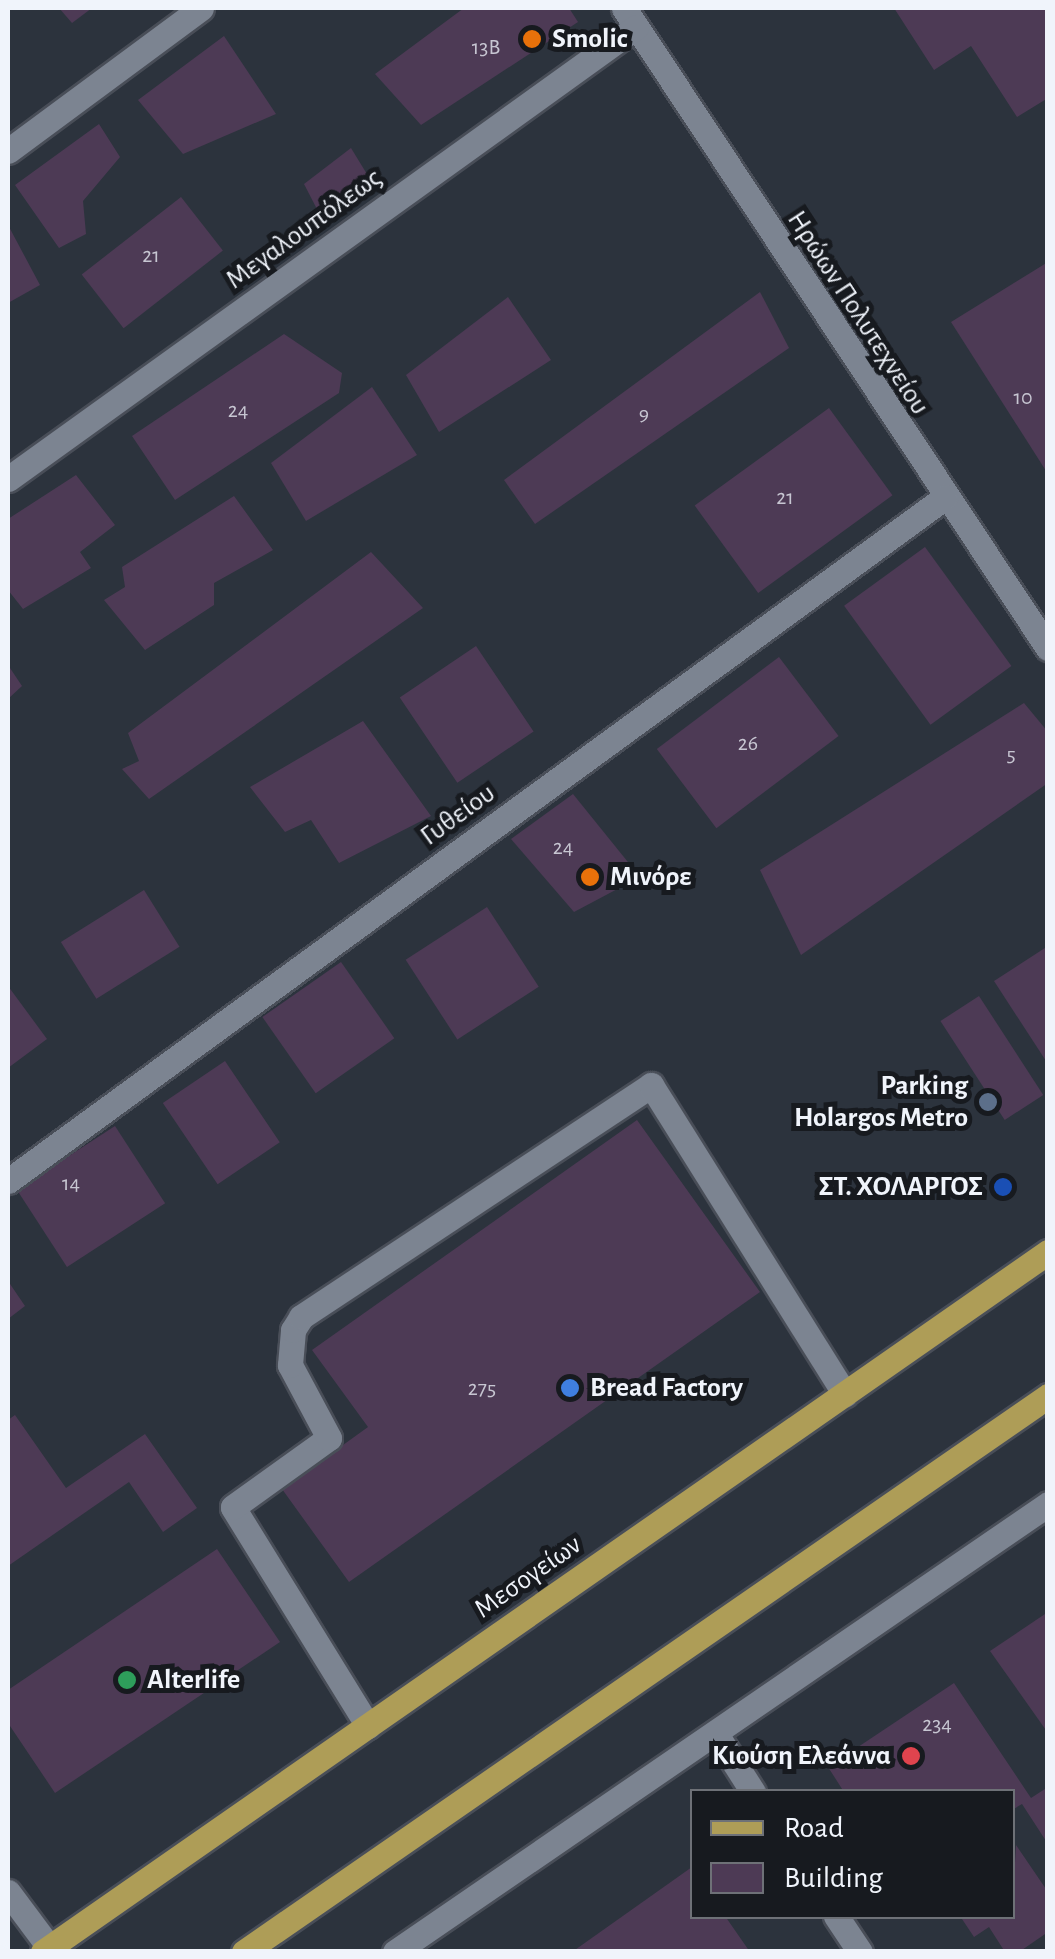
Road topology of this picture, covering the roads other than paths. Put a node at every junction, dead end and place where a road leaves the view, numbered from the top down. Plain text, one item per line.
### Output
1 (201, 8) edge
2 (630, 17) edge
3 (8, 151) edge
4 (8, 479) edge
5 (944, 498) junction
6 (1048, 648) edge
7 (8, 1180) edge
8 (1048, 1252) edge
9 (844, 1394) junction
10 (1048, 1396) edge
11 (1048, 1504) edge
12 (368, 1726) junction
13 (716, 1734) junction
14 (752, 1789) edge
15 (8, 1892) edge
16 (838, 1919) edge
17 (46, 1949) edge
18 (244, 1952) edge
19 (395, 1952) edge
20 (860, 1952) edge

1 - 3 street
2 - 4 street, Μεγαλουπόλεως
2 - 5 street, Ηρώων Πολυτεχνείου
5 - 6 street, Ηρώων Πολυτεχνείου
5 - 7 street, Γυθείου
8 - 9 main road, Μεσογείων
9 - 12 main road, Μεσογείων
9 - 12 street
10 - 18 main road
11 - 13 street
12 - 17 main road, Μεσογείων
13 - 14 street
13 - 19 street
15 - 17 street
16 - 20 street

